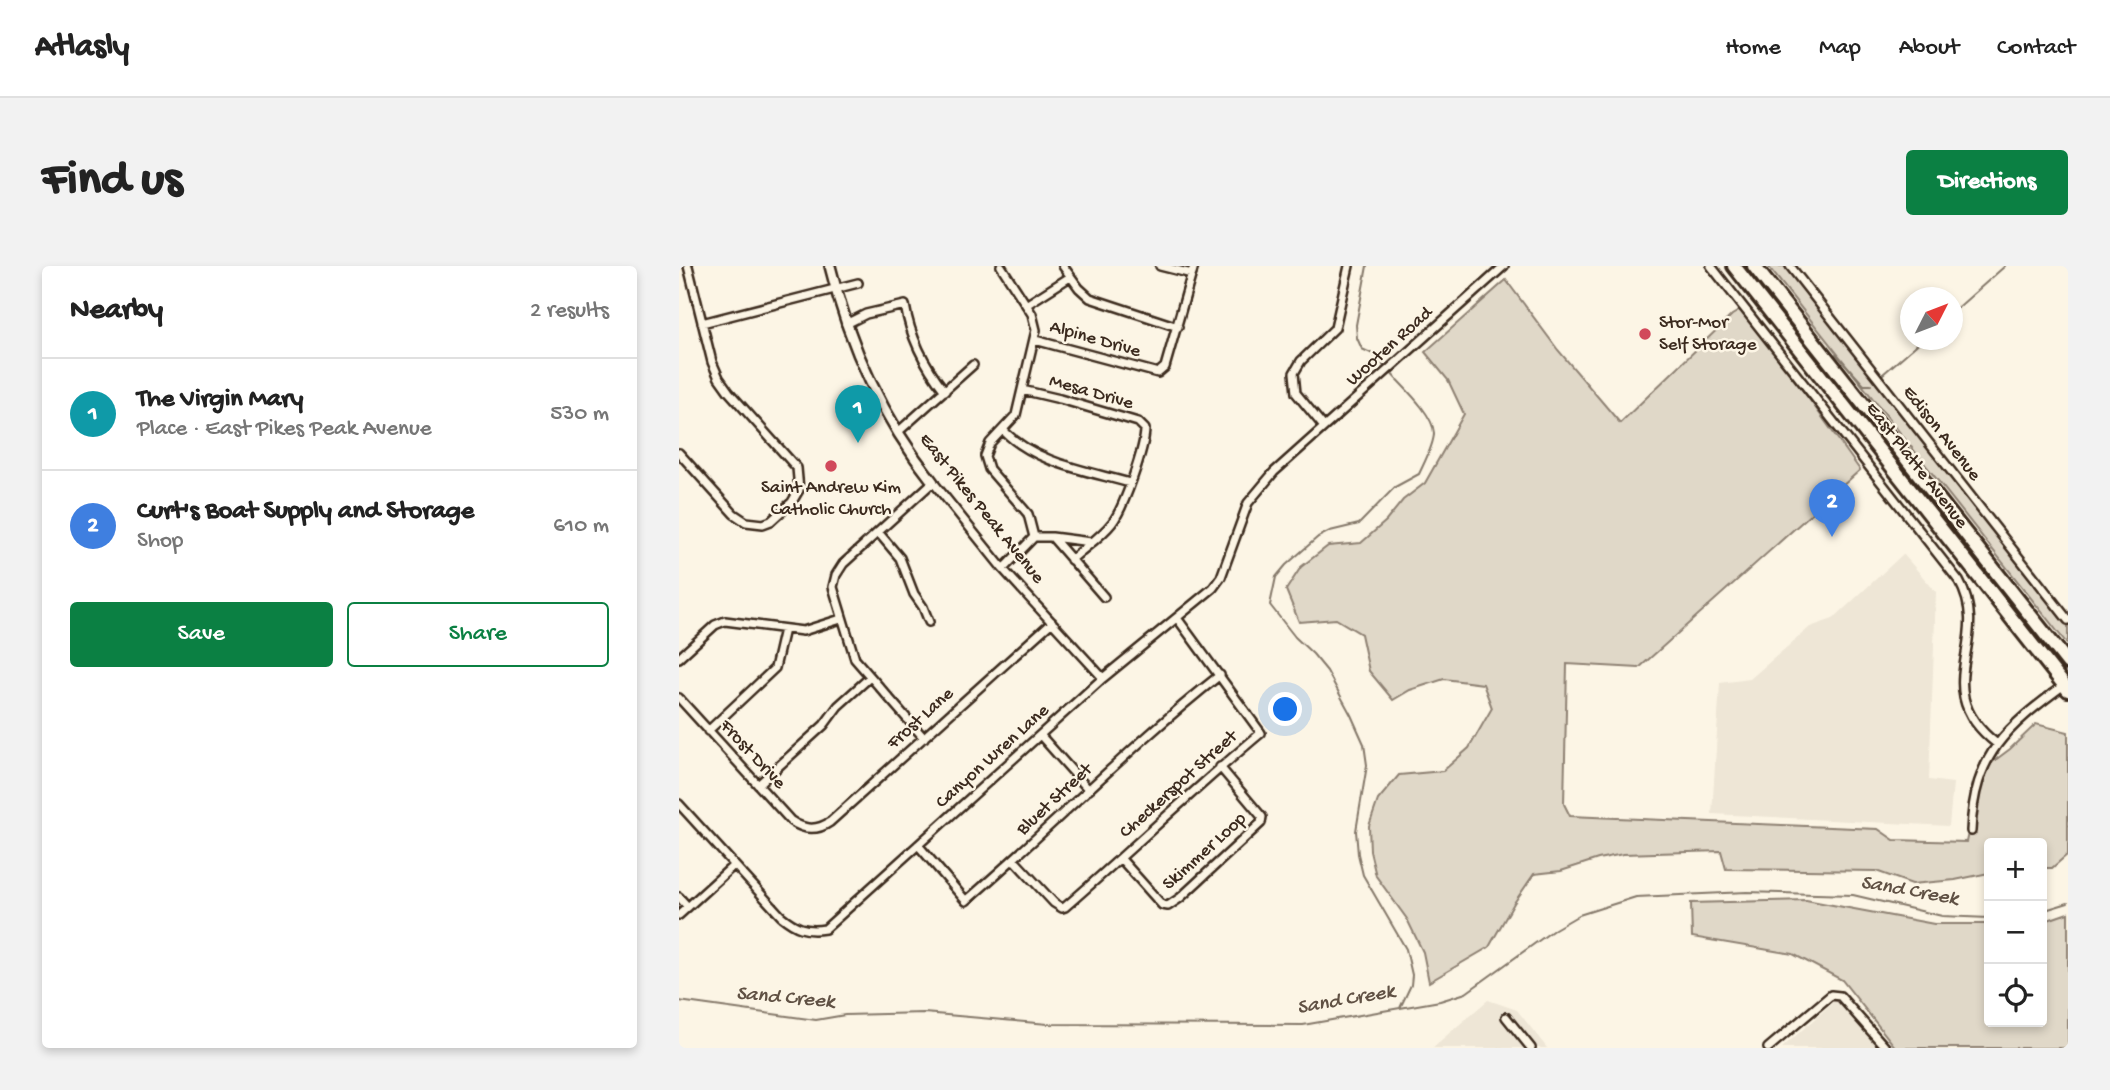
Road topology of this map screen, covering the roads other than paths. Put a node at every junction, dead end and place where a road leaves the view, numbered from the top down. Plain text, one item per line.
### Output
1 (688, 266) edge
2 (830, 266) edge
3 (1001, 266) edge
4 (1063, 266) edge
5 (1160, 266) edge
6 (1349, 266) edge
7 (1504, 266) edge
8 (1711, 266) edge
9 (1734, 266) edge
10 (1754, 266) edge
11 (1790, 266) edge
12 (1193, 270) edge
13 (1070, 277) junction
14 (858, 282) dead end
15 (835, 289) junction
16 (1026, 304) junction
17 (702, 323) junction
18 (846, 324) junction
19 (1178, 327) junction
20 (1034, 340) junction
21 (973, 365) dead end
22 (1022, 390) junction
23 (945, 391) junction
24 (1324, 427) junction
25 (1003, 430) junction
26 (898, 432) junction
27 (1298, 452) joint
28 (679, 453) edge
29 (933, 482) junction
30 (1130, 483) junction
31 (755, 524) junction
32 (878, 532) junction
33 (754, 534) dead end
34 (1034, 537) junction
35 (1052, 537) junction
36 (1090, 542) junction
37 (1071, 560) junction
38 (1003, 569) junction
39 (1104, 597) dead end
40 (1177, 618) junction
41 (841, 619) junction
42 (2068, 620) edge
43 (929, 622) dead end
44 (1052, 622) junction
45 (784, 629) junction
46 (679, 657) edge
47 (2068, 663) edge
48 (1220, 675) junction
49 (869, 678) junction
50 (1103, 678) junction
51 (2067, 682) edge
52 (679, 698) edge
53 (708, 731) junction
54 (1041, 736) junction
55 (924, 738) junction
56 (1997, 744) junction
57 (1220, 767) junction
58 (758, 785) junction
59 (1089, 790) junction
60 (679, 804) edge
61 (806, 828) joint
62 (1971, 831) dead end
63 (918, 845) junction
64 (1121, 859) junction
65 (1014, 860) junction
66 (734, 865) junction
67 (679, 897) edge
68 (688, 907) junction
69 (679, 915) edge
70 (1506, 1017) dead end
71 (1531, 1048) edge
72 (1767, 1048) edge
73 (1886, 1048) edge

1 - 17 street
2 - 15 street, East Pikes Peak Avenue
3 - 16 street
4 - 13 street
5 - 12 street
6 - 24 street
7 - 24 street, Wooten Road
8 - 56 street
9 - 51 highway, East Platte Avenue
10 - 47 highway, East Platte Avenue
11 - 42 street, Edison Avenue
12 - 19 street, Alpine Drive
13 - 16 street
13 - 19 street
14 - 15 street
15 - 17 street
15 - 18 street, East Pikes Peak Avenue
16 - 20 street
17 - 31 street
18 - 23 street
18 - 26 street, East Pikes Peak Avenue
19 - 20 street, Alpine Drive
20 - 22 street
21 - 23 street
22 - 25 street
22 - 30 street, Mesa Drive
23 - 26 street
24 - 27 street, Wooten Road
25 - 30 street
25 - 34 street
26 - 29 street, East Pikes Peak Avenue
27 - 40 street, Canyon Wren Lane
28 - 31 street
29 - 32 street
29 - 38 street, East Pikes Peak Avenue
30 - 36 street, Mesa Drive
31 - 33 street
32 - 41 street
32 - 43 street
34 - 35 street
34 - 38 street
35 - 36 street
35 - 37 street
36 - 37 street, Mesa Drive
37 - 39 street
38 - 44 street, East Pikes Peak Avenue
40 - 48 street, Checkerspot Street
40 - 50 street, Canyon Wren Lane
41 - 45 street
41 - 49 street
44 - 50 street, East Pikes Peak Avenue
44 - 55 street, Frost Lane
45 - 46 street
45 - 53 street
48 - 57 street, Checkerspot Street
48 - 59 street, Bluet Street
49 - 55 street
49 - 58 street
50 - 54 street, Canyon Wren Lane
51 - 56 street
52 - 53 street, Frost Drive
53 - 58 street, Frost Drive
54 - 59 street
54 - 63 street, Canyon Wren Lane
55 - 61 street, Frost Lane
56 - 62 street
57 - 64 street, Checkerspot Street
57 - 64 street, Skimmer Loop
58 - 61 street, Frost Drive
59 - 65 street, Bluet Street
60 - 66 street, Canyon Wren Lane
63 - 65 street, Bluet Street
63 - 66 street, Canyon Wren Lane
64 - 65 street, Checkerspot Street
66 - 68 street
67 - 68 street
68 - 69 street
70 - 71 street
72 - 73 street

